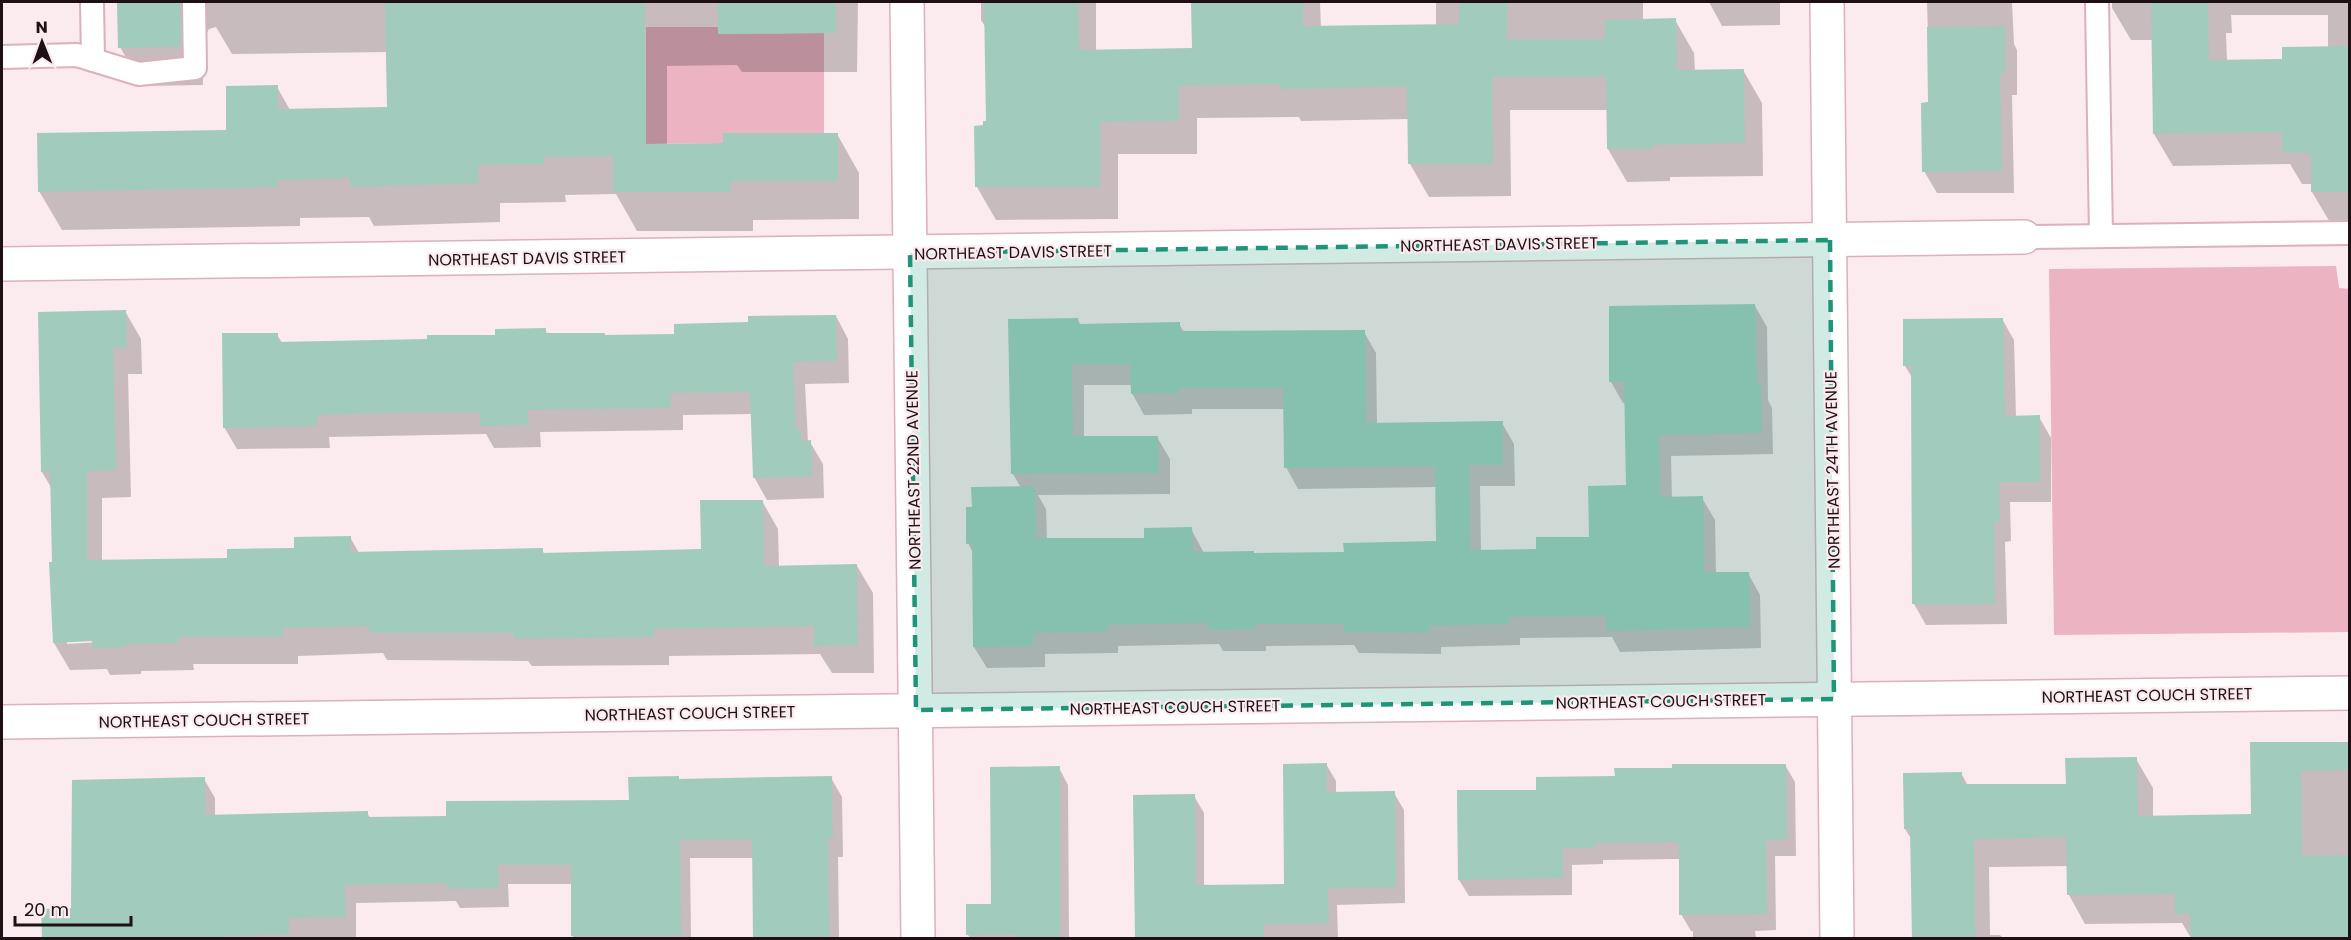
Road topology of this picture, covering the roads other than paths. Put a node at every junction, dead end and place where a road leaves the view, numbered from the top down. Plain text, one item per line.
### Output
1 (92, 2) edge
2 (194, 2) edge
3 (907, 2) edge
4 (1827, 2) edge
5 (2097, 2) edge
6 (2, 57) edge
7 (93, 60) junction
8 (2349, 233) edge
9 (2102, 236) junction
10 (2024, 237) joint
11 (1830, 240) junction
12 (910, 253) junction
13 (2, 264) edge
14 (2349, 693) edge
15 (1834, 699) junction
16 (916, 710) junction
17 (2, 722) edge
18 (918, 939) edge
19 (1837, 939) edge

1 - 7 lane
2 - 7 lane
3 - 12 street, NORTHEAST 22ND AVENUE
4 - 11 street, NORTHEAST 24TH AVENUE
5 - 9 lane
6 - 7 lane
8 - 9 lane
9 - 10 lane
10 - 11 street, NORTHEAST DAVIS STREET
11 - 12 street, NORTHEAST DAVIS STREET
11 - 15 street, NORTHEAST 24TH AVENUE
12 - 13 street, NORTHEAST DAVIS STREET
12 - 16 street, NORTHEAST 22ND AVENUE
14 - 15 street, NORTHEAST COUCH STREET
15 - 16 street, NORTHEAST COUCH STREET
15 - 19 street, NORTHEAST 24TH AVENUE
16 - 17 street, NORTHEAST COUCH STREET
16 - 18 street, NORTHEAST 22ND AVENUE

